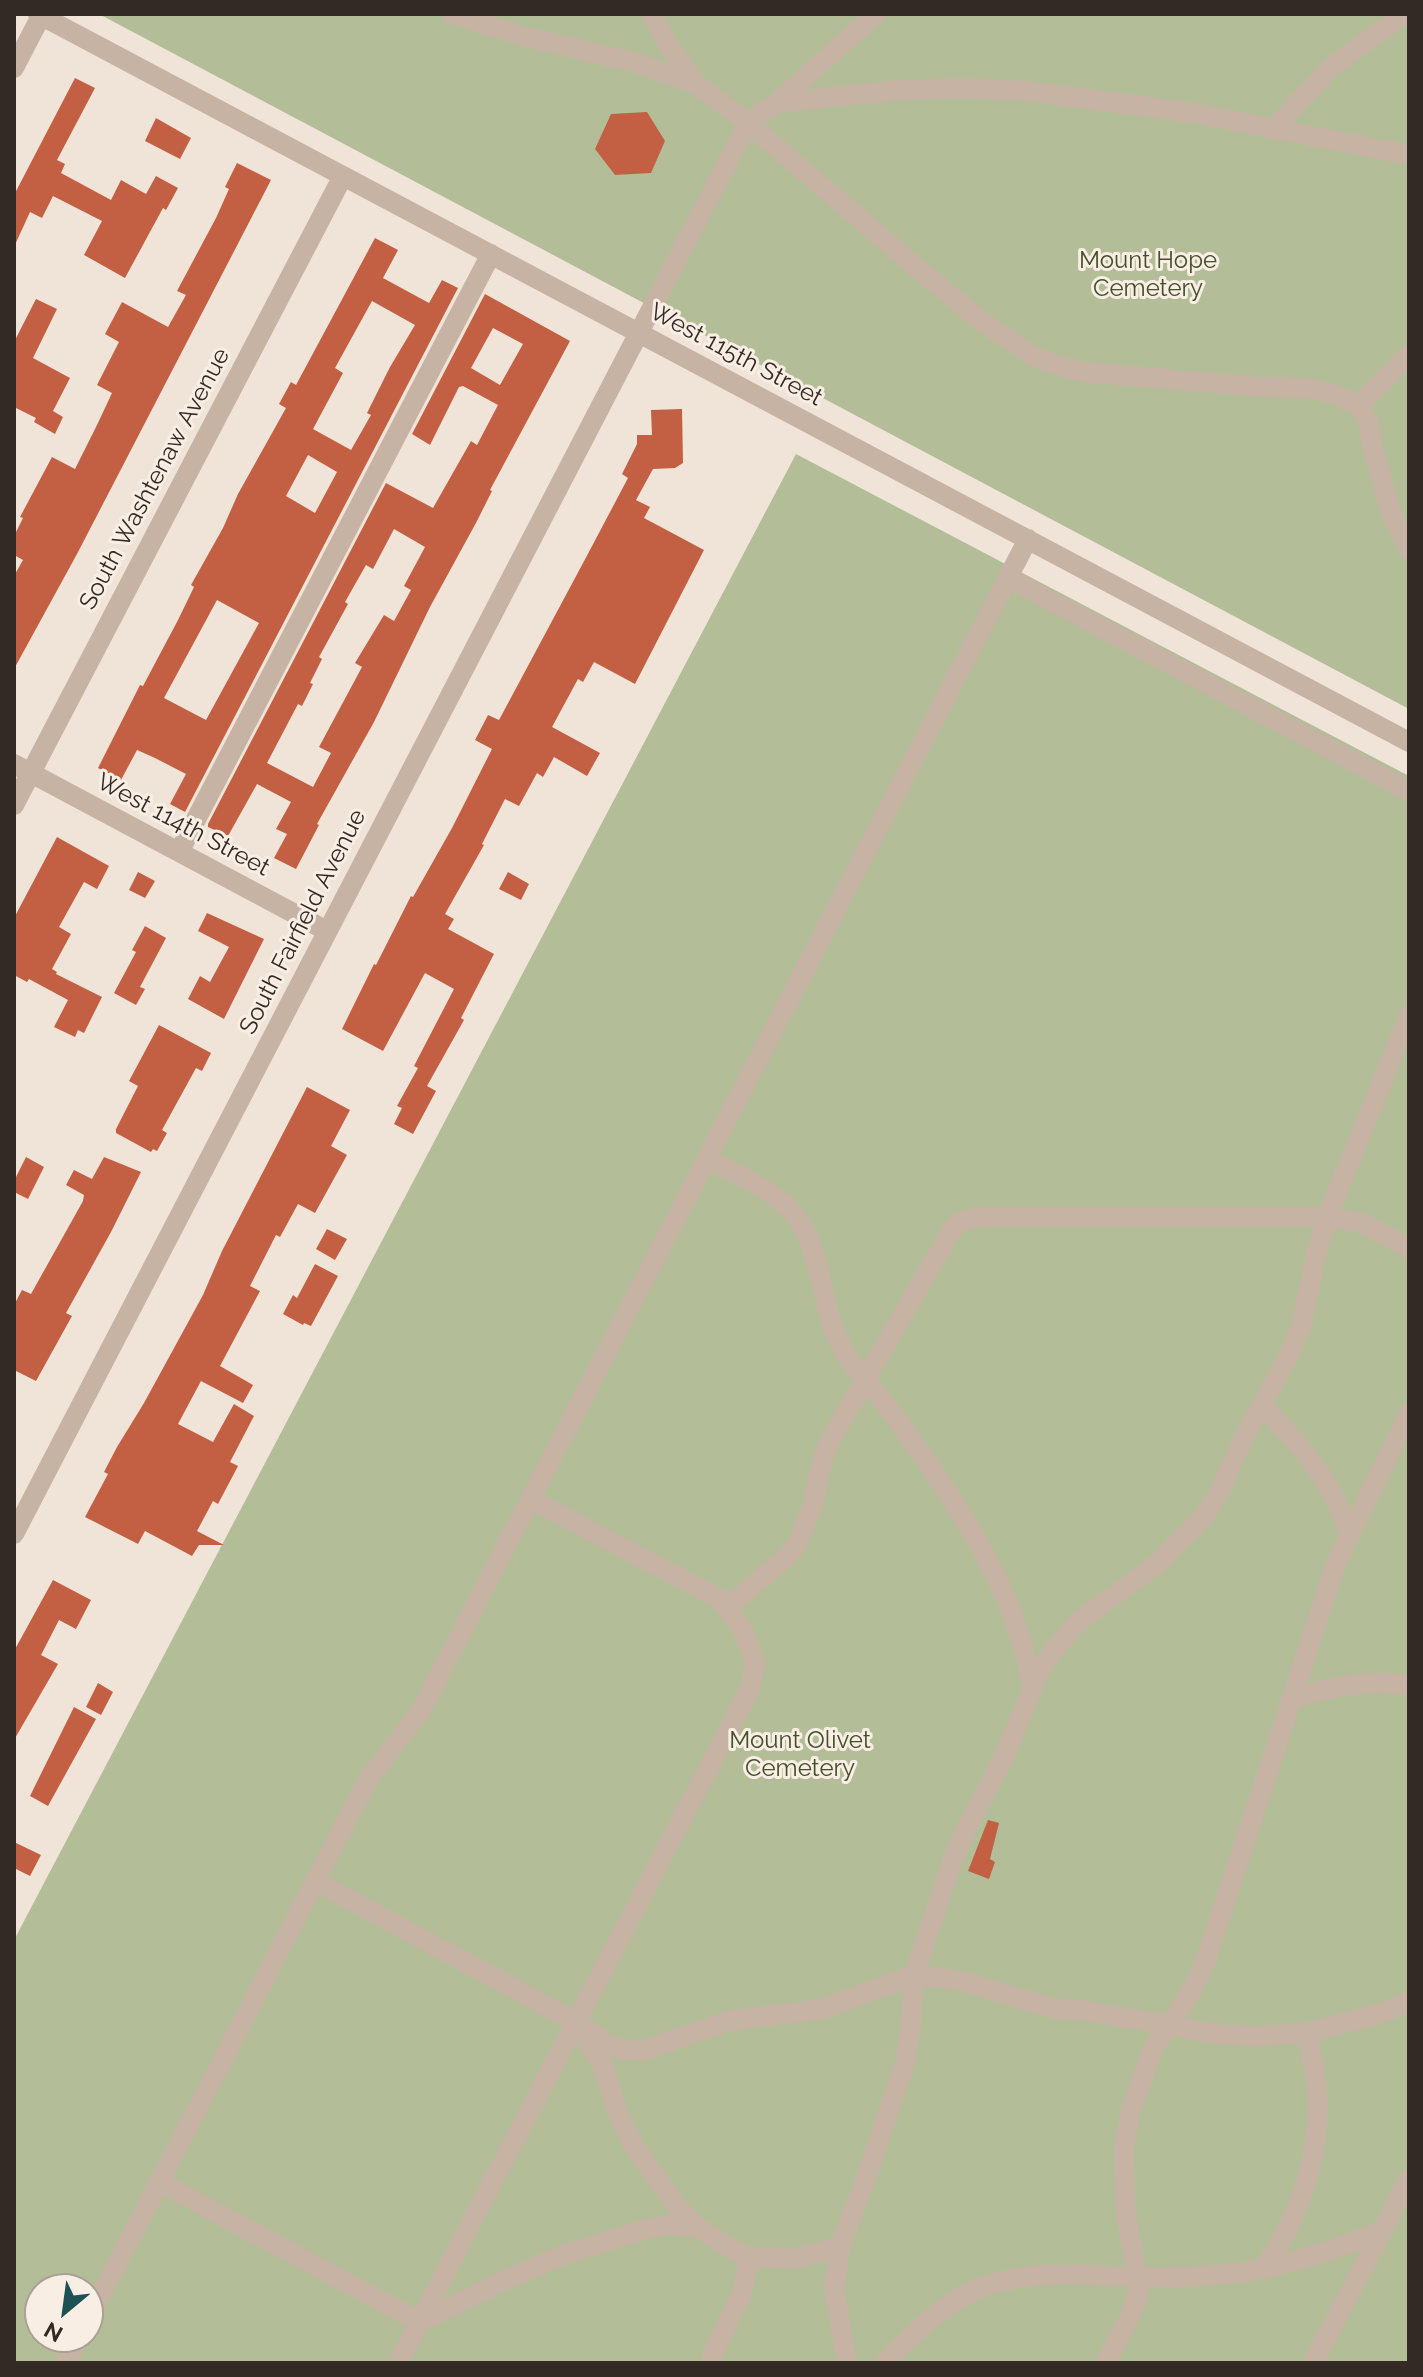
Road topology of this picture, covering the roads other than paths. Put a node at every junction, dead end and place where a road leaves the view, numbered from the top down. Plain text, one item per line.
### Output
1 (452, 14) edge
2 (652, 14) edge
3 (876, 14) edge
4 (1404, 14) edge
5 (40, 15) edge
6 (14, 68) edge
7 (696, 84) junction
8 (776, 103) junction
9 (748, 123) junction
10 (1273, 130) junction
11 (1409, 155) edge
12 (343, 176) junction
13 (491, 254) junction
14 (639, 333) junction
15 (1409, 355) edge
16 (1358, 406) junction
17 (1028, 539) junction
18 (1409, 549) edge
19 (1008, 578) junction
20 (1409, 742) edge
21 (22, 768) edge
22 (1409, 791) edge
23 (14, 805) edge
24 (179, 852) junction
25 (327, 931) junction
26 (1409, 1015) edge
27 (707, 1159) junction
28 (1327, 1217) junction
29 (1409, 1248) edge
30 (867, 1381) junction
31 (1263, 1407) junction
32 (1409, 1413) edge
33 (530, 1499) junction
34 (15, 1529) edge
35 (1349, 1533) junction
36 (728, 1607) junction
37 (1409, 1685) edge
38 (1032, 1688) junction
39 (1291, 1699) junction
40 (315, 1881) junction
41 (914, 1975) junction
42 (1409, 2002) edge
43 (576, 2022) junction
44 (1169, 2026) junction
45 (1306, 2033) junction
46 (1409, 2179) edge
47 (159, 2182) junction
48 (699, 2228) junction
49 (1382, 2231) junction
50 (840, 2247) junction
51 (749, 2257) junction
52 (1263, 2269) junction
53 (1137, 2277) junction
54 (104, 2289) edge
55 (420, 2322) junction
56 (398, 2363) edge
57 (711, 2363) edge
58 (847, 2363) edge
59 (884, 2363) edge
60 (1106, 2363) edge
61 (1313, 2363) edge

1 - 7 street
2 - 7 street
3 - 8 street
4 - 10 street
5 - 6 street
5 - 12 street, West 115th Street
7 - 9 street
8 - 9 street
8 - 10 street
9 - 14 street, South Fairfield Avenue
9 - 16 street
10 - 11 street
12 - 13 street, West 115th Street
12 - 21 street, South Washtenaw Avenue
13 - 14 street, West 115th Street
13 - 24 street
14 - 17 street, West 115th Street
14 - 25 street, South Fairfield Avenue
15 - 16 street
16 - 18 street
17 - 19 street
17 - 20 street, West 115th Street
19 - 22 street
19 - 27 street
21 - 23 street, South Washtenaw Avenue
21 - 24 street, West 114th Street
24 - 25 street, West 114th Street
25 - 34 street, South Fairfield Avenue
26 - 28 street
27 - 30 street
27 - 33 street
28 - 29 street
28 - 30 street
28 - 31 street
30 - 36 street
30 - 38 street
31 - 35 street
31 - 38 street
32 - 35 street
33 - 36 street
33 - 40 street
35 - 39 street
36 - 43 street
37 - 39 street
38 - 41 street
39 - 44 street
40 - 43 street
40 - 47 street
41 - 43 street
41 - 44 street
41 - 50 street
42 - 45 street
43 - 48 street
43 - 55 street
44 - 45 street
44 - 53 street
45 - 52 street
46 - 49 street
47 - 54 street
47 - 55 street
48 - 51 street
48 - 55 street
49 - 52 street
49 - 61 street
50 - 51 street
50 - 58 street
51 - 57 street
52 - 53 street
53 - 59 street
53 - 60 street
55 - 56 street

